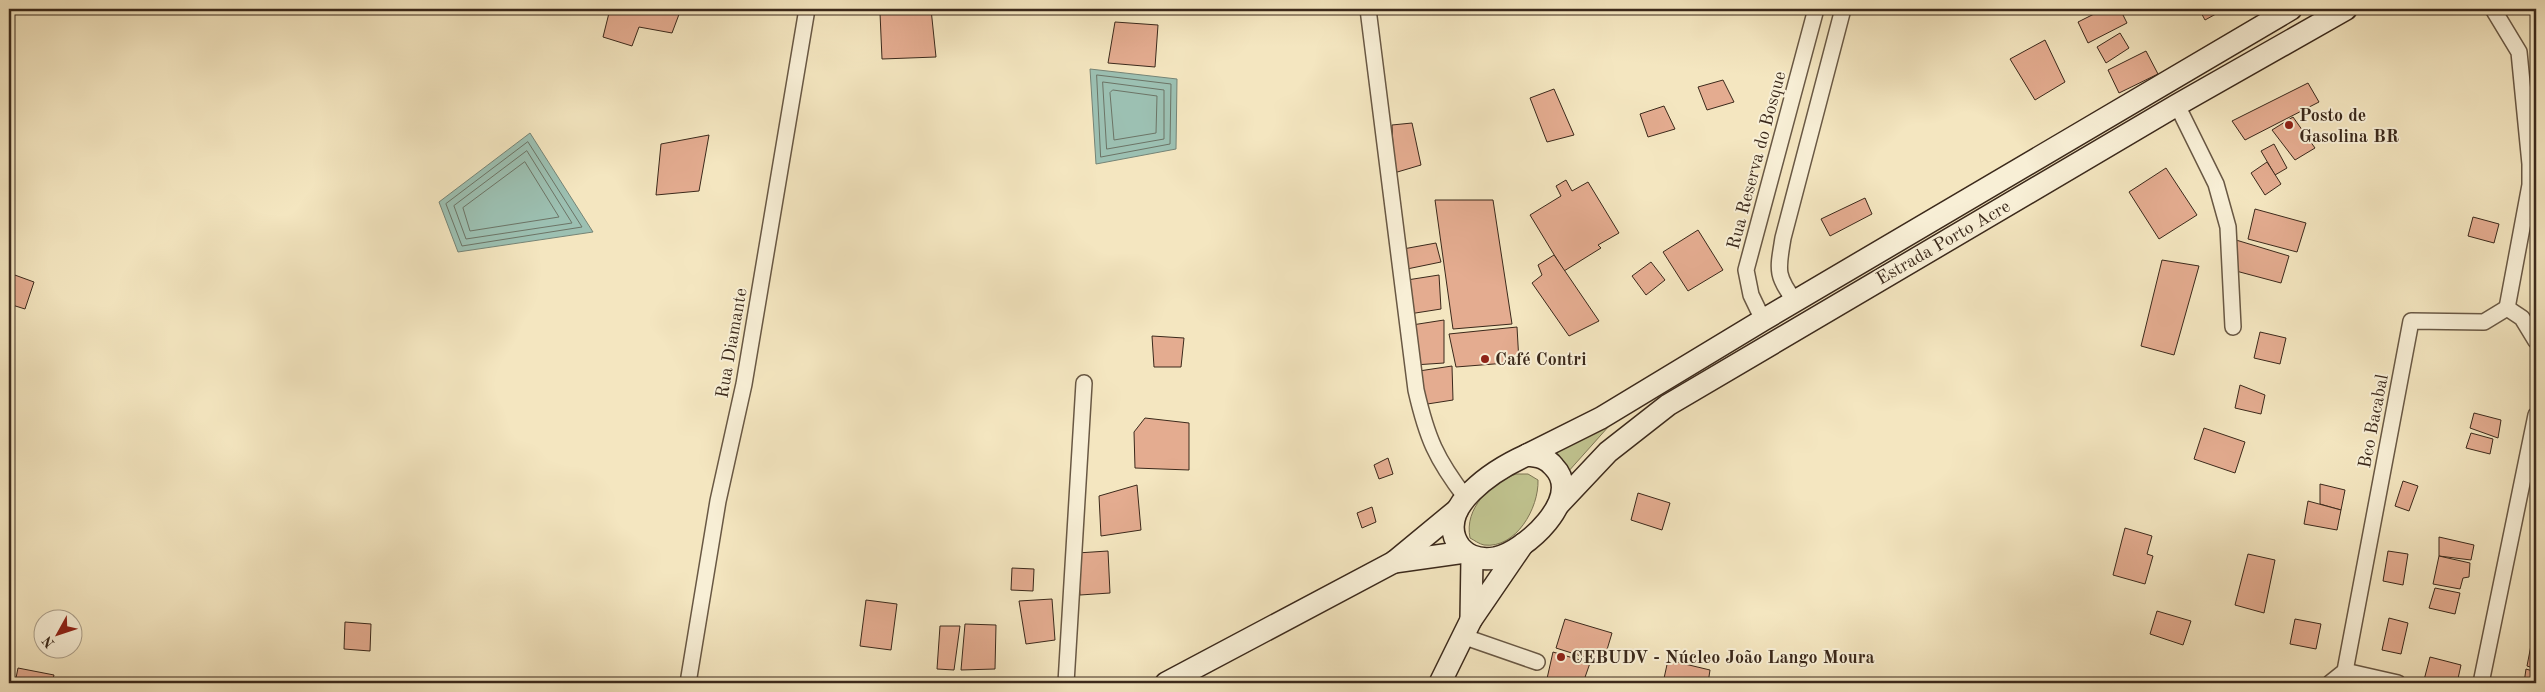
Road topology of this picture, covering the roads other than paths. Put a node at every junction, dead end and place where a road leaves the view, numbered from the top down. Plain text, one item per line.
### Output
1 (807, 9) edge
2 (1368, 9) edge
3 (1816, 9) edge
4 (1843, 9) edge
5 (2291, 9) edge
6 (2346, 9) edge
7 (2494, 9) edge
8 (2177, 105) junction
9 (1795, 301) junction
10 (2507, 308) junction
11 (1763, 320) junction
12 (2233, 326) dead end
13 (2536, 341) edge
14 (1084, 383) dead end
15 (2536, 415) edge
16 (1527, 455) junction
17 (1461, 504) junction
18 (1559, 504) junction
19 (1524, 543) junction
20 (1469, 554) junction
21 (1394, 562) junction
22 (1468, 628) junction
23 (1537, 662) dead end
24 (2345, 671) junction
25 (688, 683) edge
26 (1066, 683) edge
27 (1166, 683) edge
28 (1440, 683) edge
29 (2330, 683) edge
30 (2398, 683) edge
31 (2482, 683) edge

1 - 25 street, Rua Diamante
2 - 17 street
3 - 11 street, Rua Reserva do Bosque
4 - 9 street
5 - 9 main road, Estrada Porto Acre
6 - 8 main road, Estrada Porto Acre
7 - 10 street
8 - 12 street
8 - 18 main road, Estrada Porto Acre
9 - 11 main road, Estrada Porto Acre
10 - 13 street
10 - 24 street, Bco Bacabal
11 - 16 main road, Estrada Porto Acre
14 - 26 street
15 - 31 street
16 - 17 main road
16 - 18 main road
17 - 20 main road
17 - 21 main road
18 - 19 main road
19 - 20 main road
19 - 22 main road
20 - 21 main road
20 - 22 main road
21 - 27 main road
22 - 23 street
22 - 28 main road
24 - 29 street
24 - 30 street

